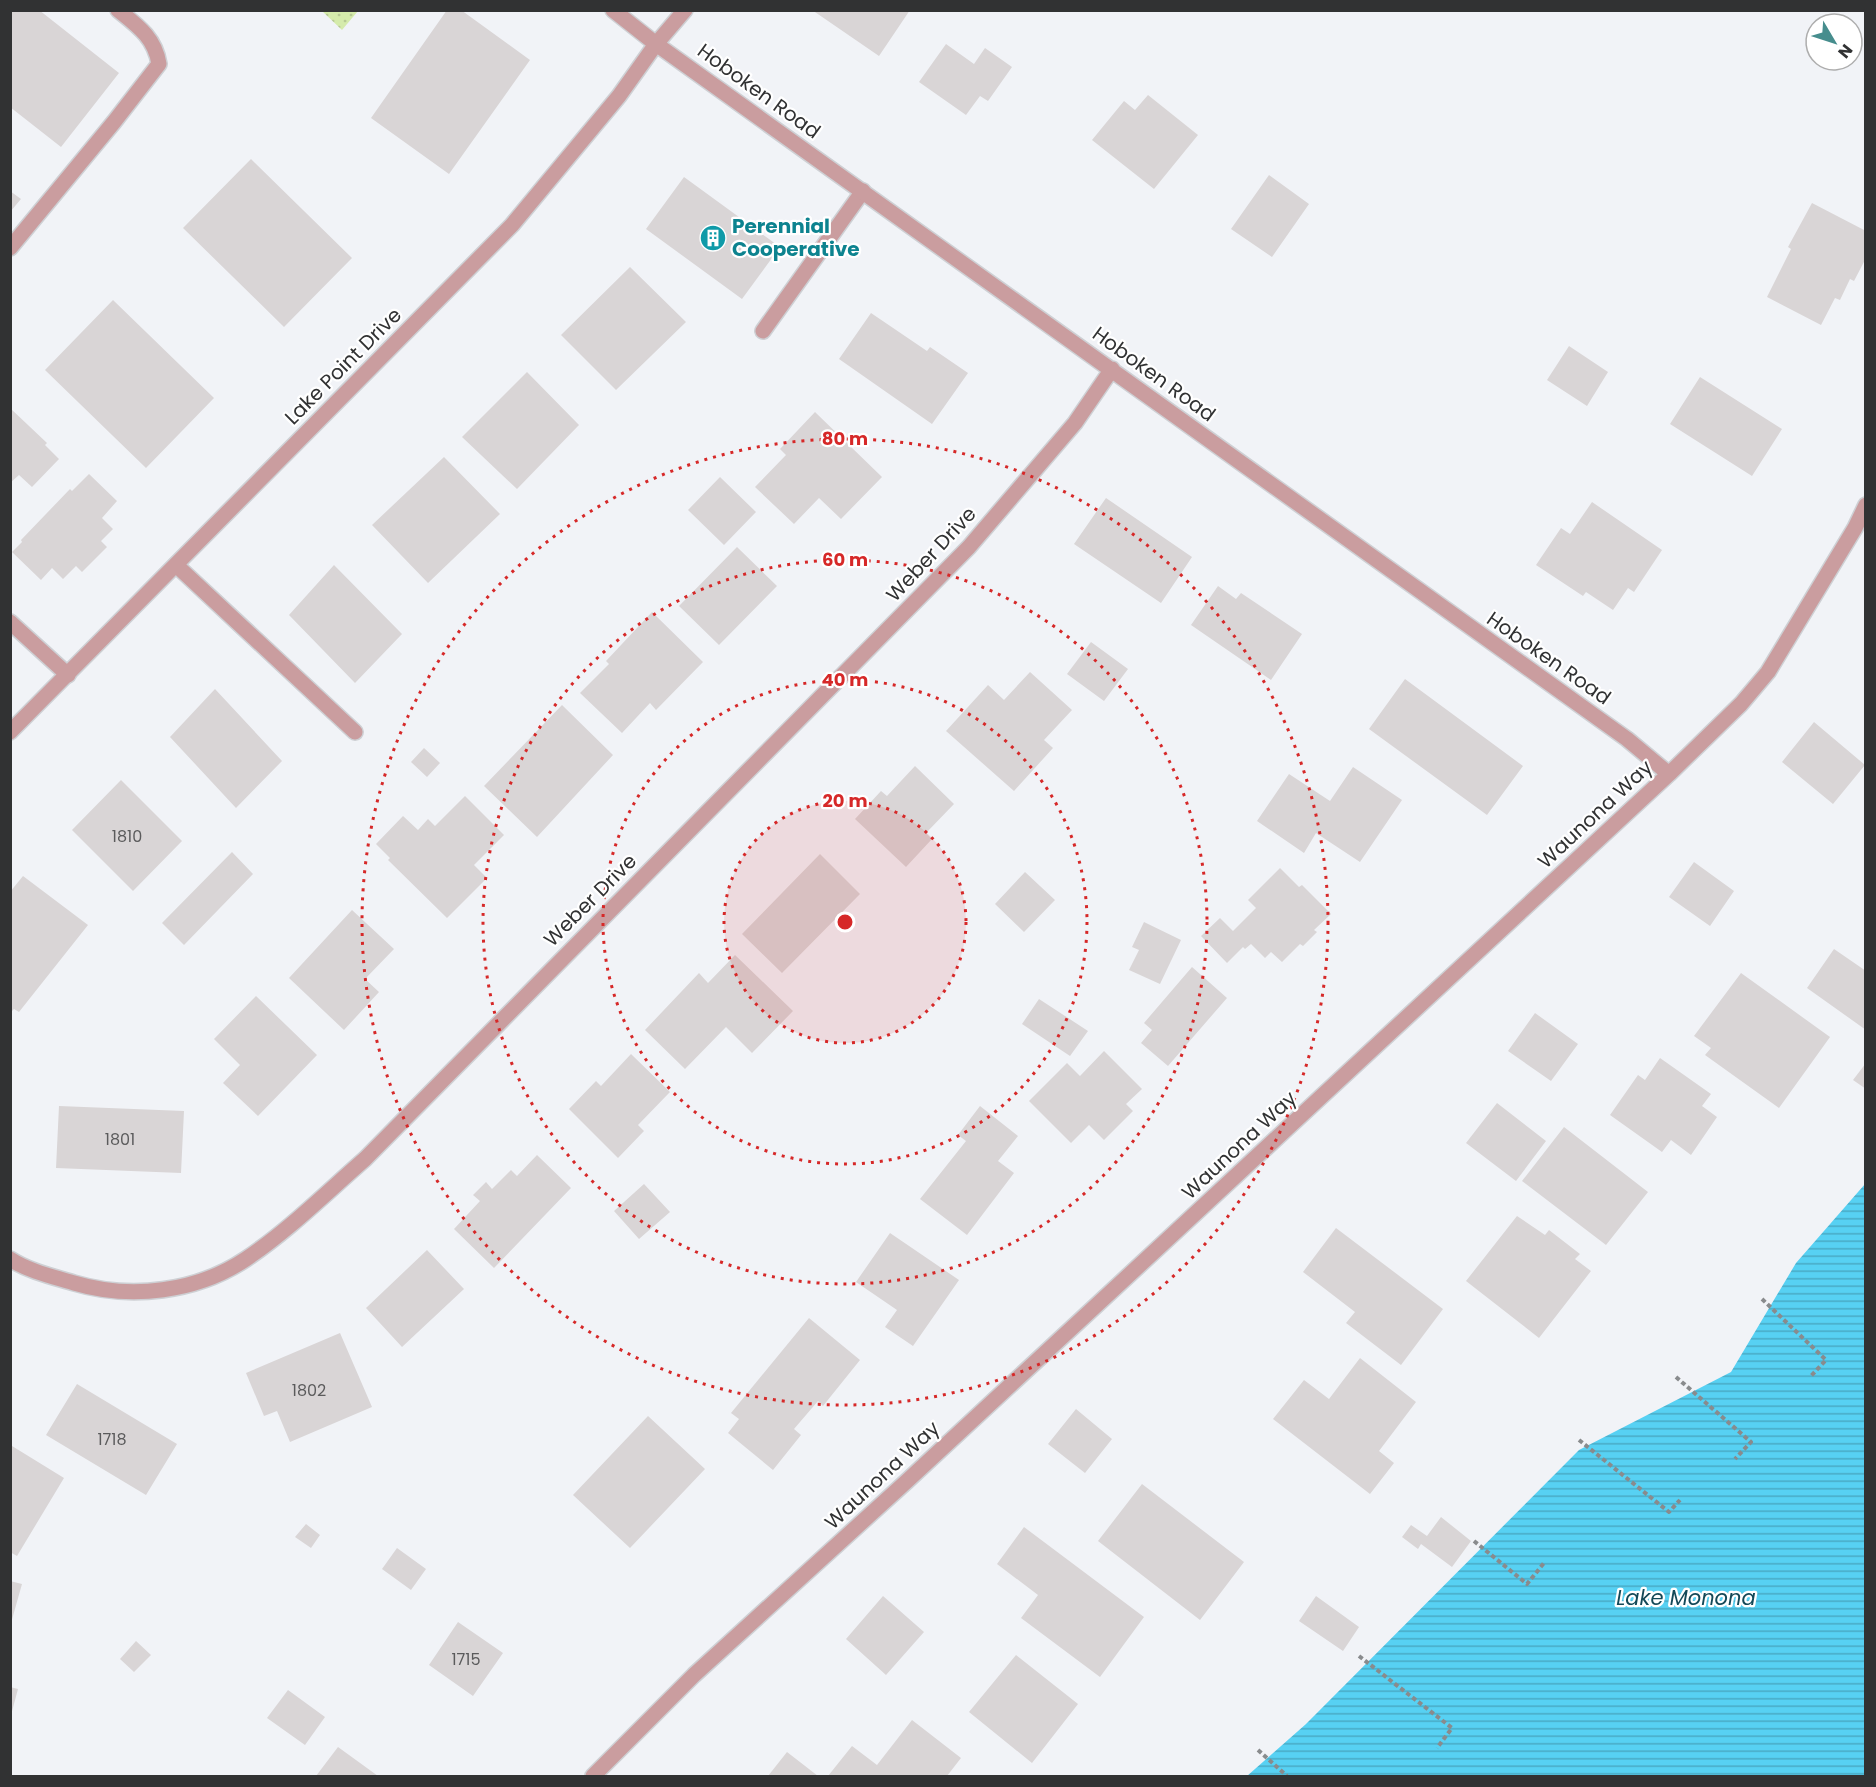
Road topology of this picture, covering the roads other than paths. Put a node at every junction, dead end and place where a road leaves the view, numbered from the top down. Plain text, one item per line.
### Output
1 (118, 10) edge
2 (613, 10) edge
3 (684, 10) edge
4 (656, 44) junction
5 (863, 191) junction
6 (10, 248) edge
7 (763, 331) dead end
8 (1112, 369) junction
9 (1866, 505) edge
10 (176, 565) junction
11 (10, 622) edge
12 (68, 675) junction
13 (10, 732) edge
14 (355, 732) dead end
15 (1669, 774) junction
16 (13, 1265) edge
17 (593, 1776) edge

1 - 6 street
2 - 4 street, Hoboken Road
3 - 4 street, Lake Point Drive
4 - 5 street, Hoboken Road
4 - 10 street, Lake Point Drive
5 - 7 street
5 - 8 street, Hoboken Road
8 - 15 street, Hoboken Road
8 - 16 street, Weber Drive
9 - 15 street, Waunona Way
10 - 12 street, Lake Point Drive
10 - 14 street
11 - 12 street
12 - 13 street, Lake Point Drive
15 - 17 street, Waunona Way

